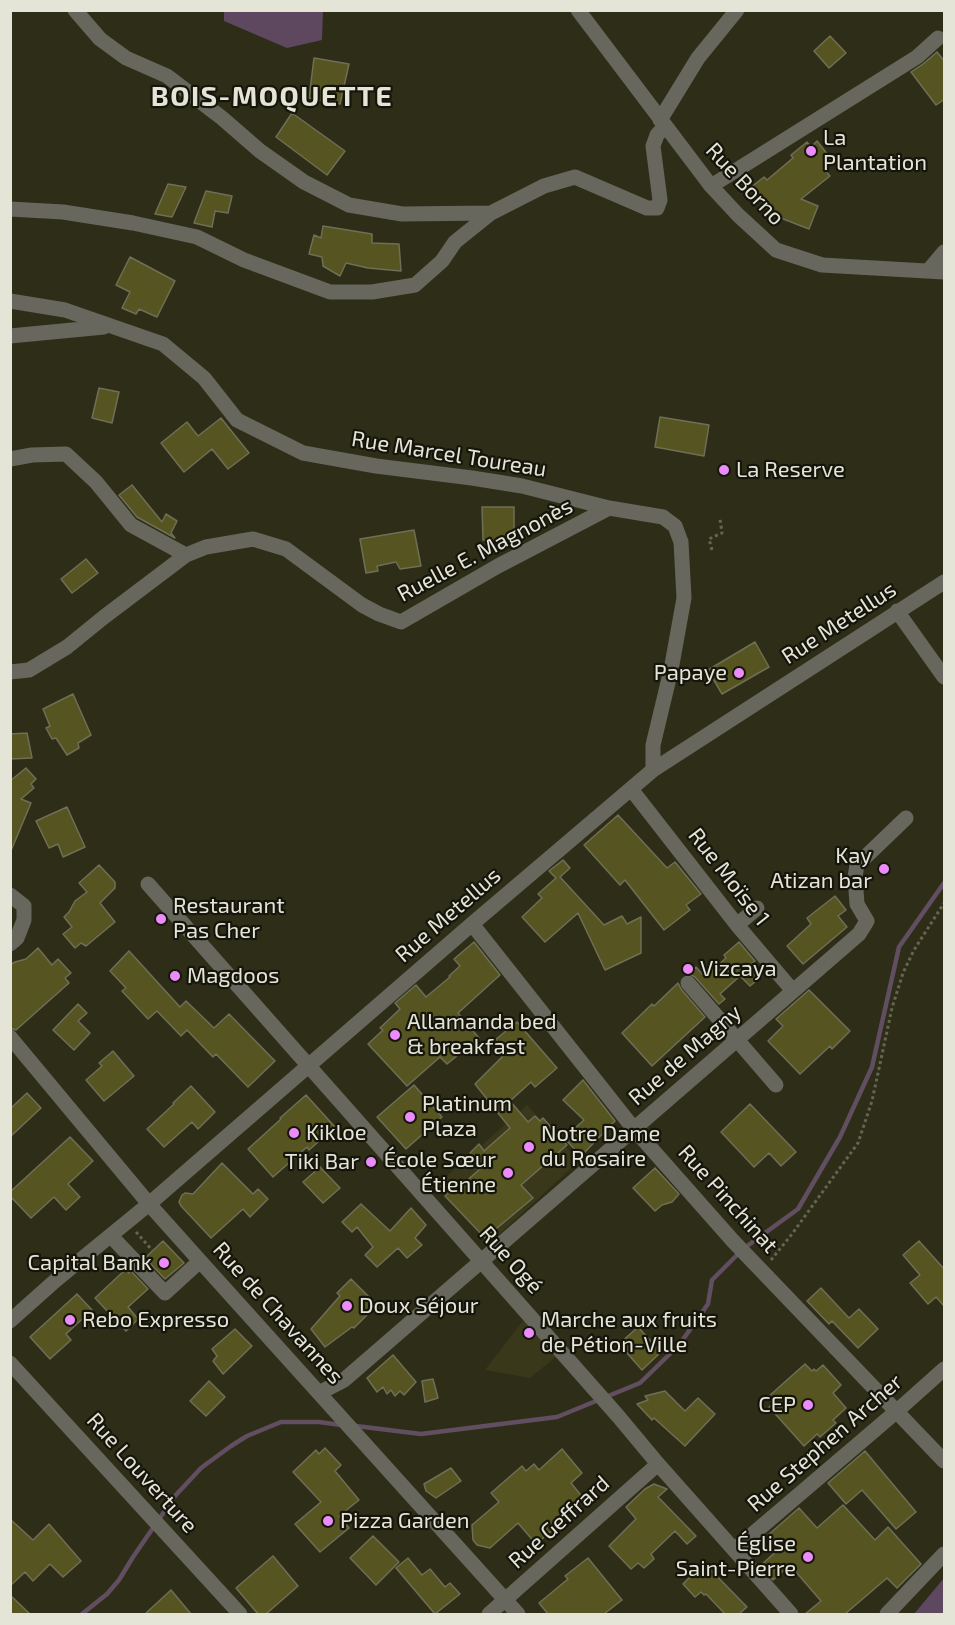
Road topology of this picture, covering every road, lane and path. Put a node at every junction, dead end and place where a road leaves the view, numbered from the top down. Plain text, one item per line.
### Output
1 (75, 10) edge
2 (578, 10) edge
3 (737, 10) edge
4 (938, 38) dead end
5 (663, 123) junction
6 (711, 186) junction
7 (10, 209) edge
8 (491, 213) junction
9 (945, 252) edge
10 (928, 271) junction
11 (945, 272) edge
12 (10, 301) edge
13 (110, 326) junction
14 (10, 336) edge
15 (10, 459) edge
16 (609, 508) junction
17 (720, 519) dead end
18 (712, 550) dead end
19 (186, 555) junction
20 (945, 582) edge
21 (897, 611) junction
22 (10, 672) edge
23 (945, 676) edge
24 (653, 770) junction
25 (631, 789) junction
26 (906, 818) dead end
27 (147, 884) dead end
28 (10, 895) edge
29 (945, 903) edge
30 (757, 908) dead end
31 (472, 924) junction
32 (737, 925) junction
33 (10, 944) edge
34 (688, 983) dead end
35 (793, 991) junction
36 (10, 1037) edge
37 (737, 1040) junction
38 (308, 1065) junction
39 (776, 1085) dead end
40 (634, 1129) junction
41 (150, 1204) junction
42 (127, 1223) junction
43 (111, 1236) junction
44 (153, 1251) dead end
45 (481, 1260) junction
46 (200, 1261) junction
47 (758, 1267) junction
48 (10, 1321) edge
49 (10, 1363) edge
50 (945, 1369) edge
51 (320, 1393) junction
52 (897, 1411) junction
53 (945, 1461) edge
54 (658, 1464) junction
55 (734, 1550) junction
56 (945, 1554) edge
57 (506, 1600) junction
58 (240, 1614) edge
59 (489, 1614) edge
60 (518, 1614) edge
61 (791, 1614) edge
62 (887, 1614) edge

1 - 8 street
2 - 5 street, Rue Borno
3 - 5 street
4 - 6 street
5 - 6 street, Rue Borno
5 - 8 street
6 - 10 street, Rue Borno
7 - 8 street
9 - 10 street
10 - 11 street, Rue Borno
12 - 13 street, Rue Marcel Toureau
13 - 14 street
13 - 16 street, Rue Marcel Toureau
15 - 19 street
16 - 19 street, Ruelle E. Magnonès
16 - 24 street, Rue Marcel Toureau
17 - 18 path
19 - 22 street, Ruelle E. Magnonès
20 - 21 street, Rue Metellus
21 - 23 street
21 - 24 street, Rue Metellus
24 - 25 street, Rue Metellus
25 - 31 street, Rue Metellus
25 - 32 street, Rue Moïse 1
26 - 35 street, Rue de Magny
27 - 38 street, Rue Ogé
28 - 33 street
29 - 47 path
30 - 32 street
31 - 38 street, Rue Metellus
31 - 40 street, Rue Pinchinat
32 - 35 street, Rue Moïse 1
34 - 37 street
35 - 37 street, Rue de Magny
36 - 41 street, Rue de Chavannes
37 - 39 street
37 - 40 street, Rue de Magny
38 - 41 street, Rue Metellus
38 - 45 street, Rue Ogé
40 - 45 street, Rue de Magny
40 - 47 street, Rue Pinchinat
41 - 42 street, Rue Metellus
41 - 46 street, Rue de Chavannes
42 - 43 street, Rue Metellus
42 - 44 path
43 - 46 street
43 - 48 street, Rue Metellus
45 - 51 street, Rue de Magny
45 - 54 street, Rue Ogé
46 - 51 street, Rue de Chavannes
47 - 52 street, Rue Pinchinat
49 - 58 street, Rue Louverture
50 - 52 street, Rue Stephen Archer
51 - 57 street, Rue de Chavannes
52 - 53 street, Rue Pinchinat
52 - 55 street, Rue Stephen Archer
54 - 55 street, Rue Ogé
54 - 57 street, Rue Geffrard
55 - 61 street, Rue Ogé
56 - 62 street
57 - 59 street, Rue Geffrard
57 - 60 street, Rue de Chavannes

